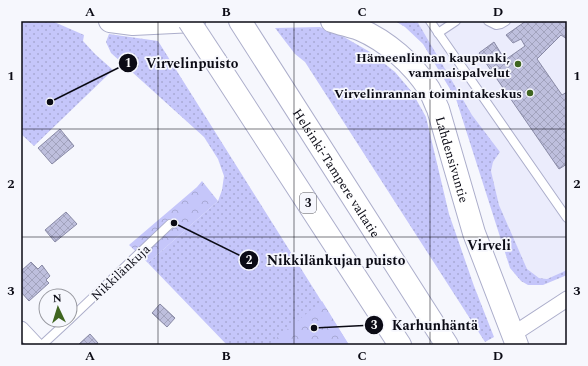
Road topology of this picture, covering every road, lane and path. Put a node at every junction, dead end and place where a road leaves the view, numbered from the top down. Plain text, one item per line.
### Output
1 (110, 21) edge
2 (189, 21) edge
3 (194, 21) edge
4 (240, 21) edge
5 (332, 21) edge
6 (430, 21) edge
7 (456, 21) edge
8 (488, 21) edge
9 (506, 21) edge
10 (438, 33) junction
11 (567, 218) edge
12 (170, 224) dead end
13 (567, 299) edge
14 (78, 311) edge
15 (60, 328) edge
16 (21, 329) edge
17 (515, 340) edge
18 (36, 345) edge
19 (42, 345) edge
20 (400, 345) edge
21 (447, 345) edge

1 - 3 main road
2 - 20 main road, 3, bridge
4 - 21 main road, Helsinki-Tampere valtatie
5 - 17 main road, Lahdensivuntie
6 - 10 lane
7 - 10 lane
8 - 9 lane
10 - 11 lane
12 - 14 lane, Nikkilänkuja
13 - 17 street
15 - 19 lane, Nikkilänkuja
16 - 18 street

